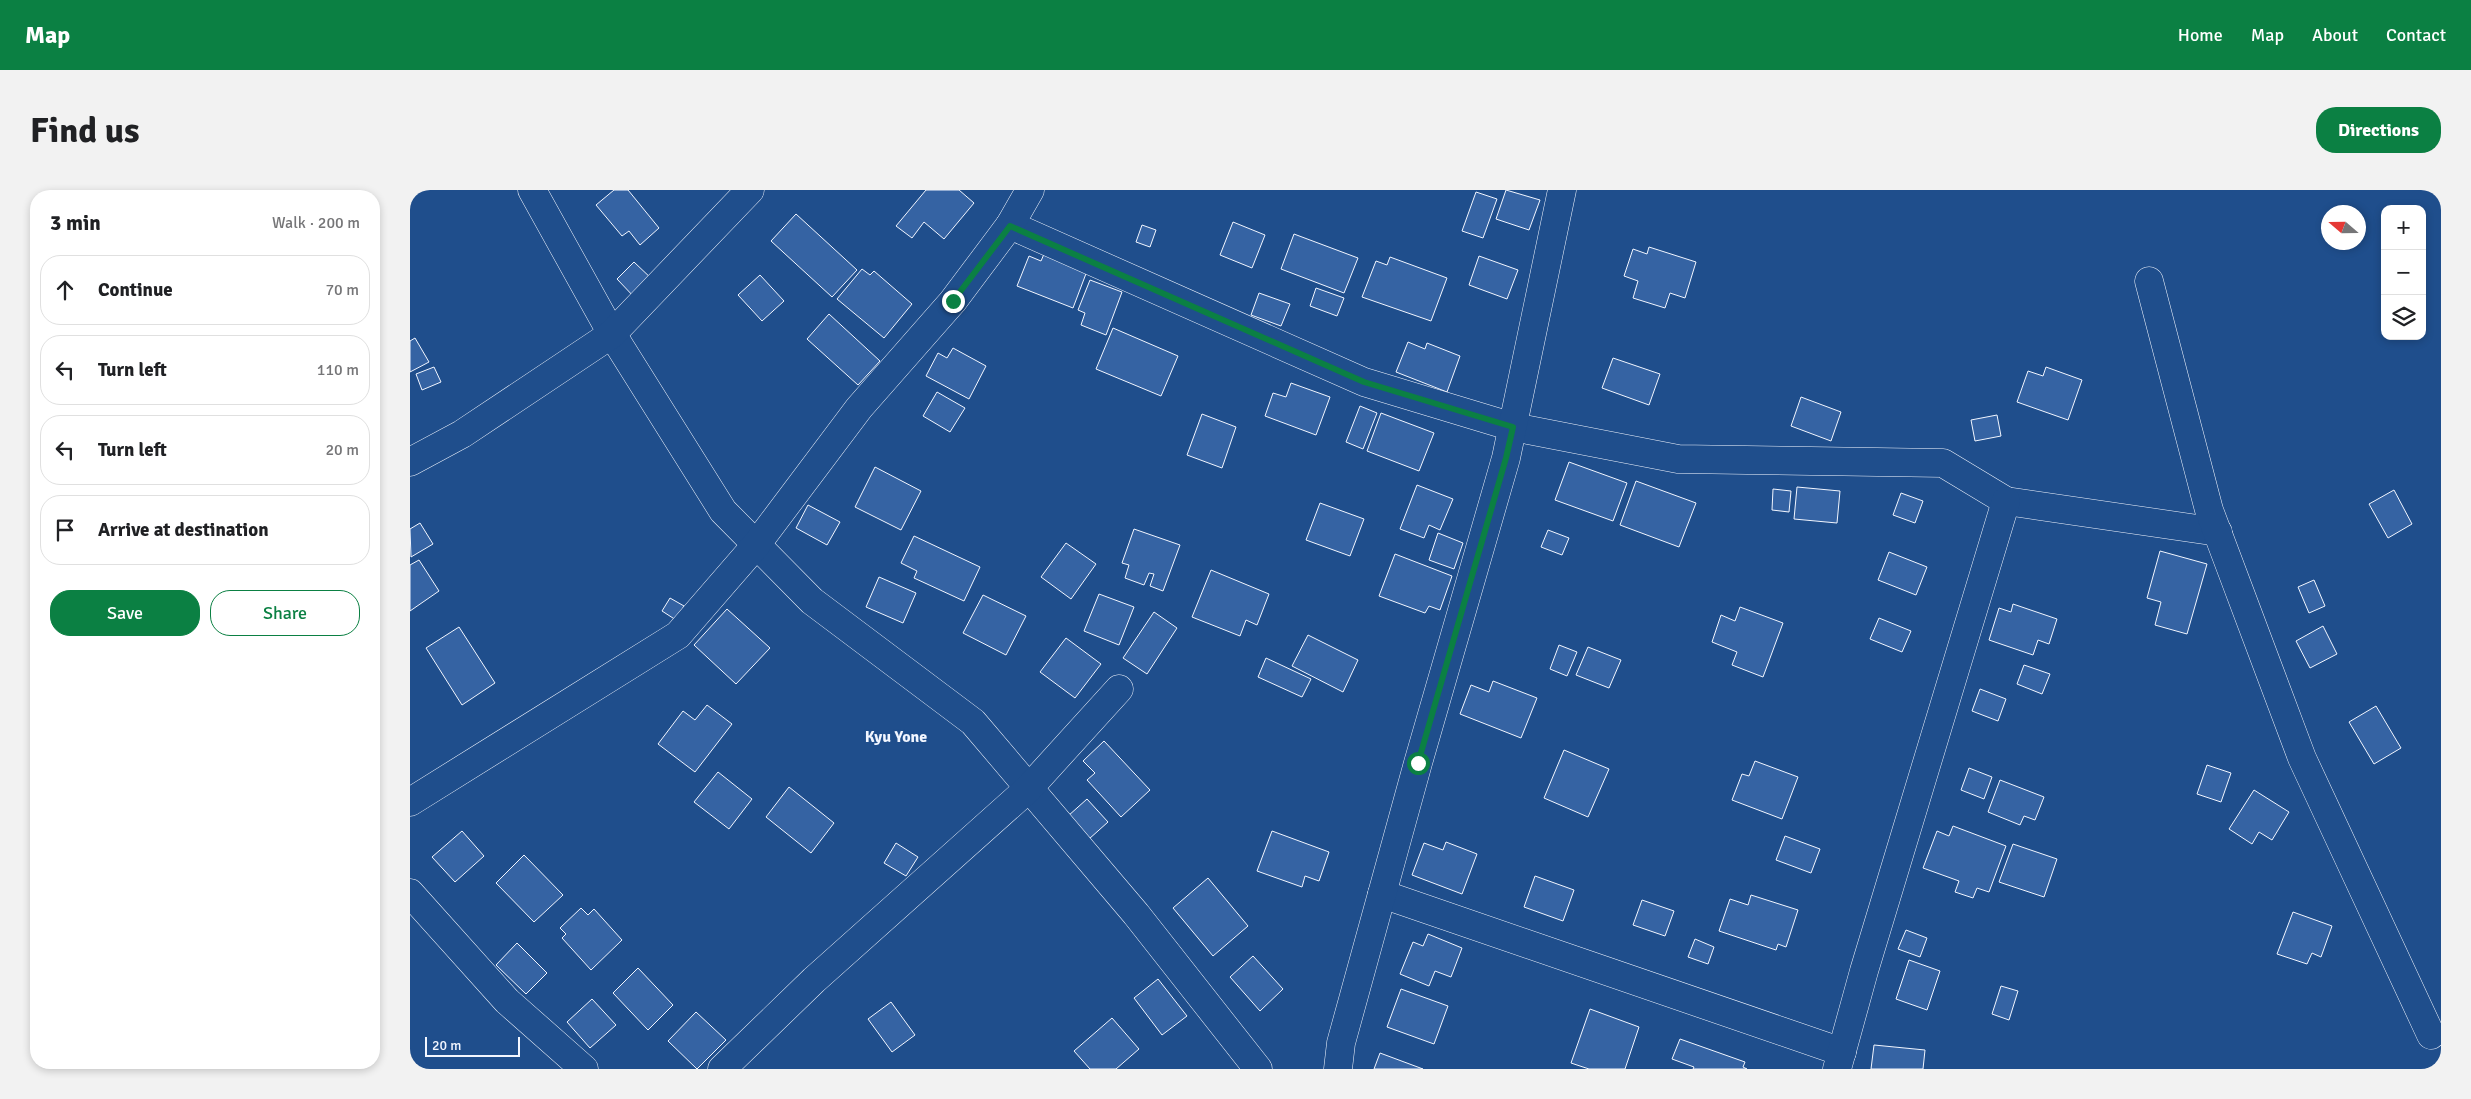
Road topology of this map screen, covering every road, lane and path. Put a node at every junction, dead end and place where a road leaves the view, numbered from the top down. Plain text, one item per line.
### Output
1 (532, 190) edge
2 (750, 190) edge
3 (1030, 190) edge
4 (1562, 190) edge
5 (1010, 226) junction
6 (2149, 281) dead end
7 (612, 334) junction
8 (1513, 427) junction
9 (410, 462) edge
10 (2006, 501) junction
11 (2218, 532) junction
12 (756, 545) junction
13 (1119, 689) dead end
14 (1030, 788) junction
15 (410, 802) edge
16 (410, 893) edge
17 (1382, 894) junction
18 (2431, 1034) dead end
19 (1839, 1061) edge
20 (584, 1069) edge
21 (722, 1069) edge
22 (1258, 1069) edge
23 (1338, 1069) edge

1 - 7 street
2 - 7 street
3 - 5 street
4 - 8 street
5 - 8 street
5 - 12 street
6 - 11 street
7 - 9 street
7 - 12 street
8 - 10 street
8 - 17 street
10 - 11 street
10 - 19 street
11 - 18 street
12 - 14 street
12 - 15 street
13 - 14 street
14 - 21 street
14 - 22 street
16 - 20 street
17 - 19 street
17 - 23 street

